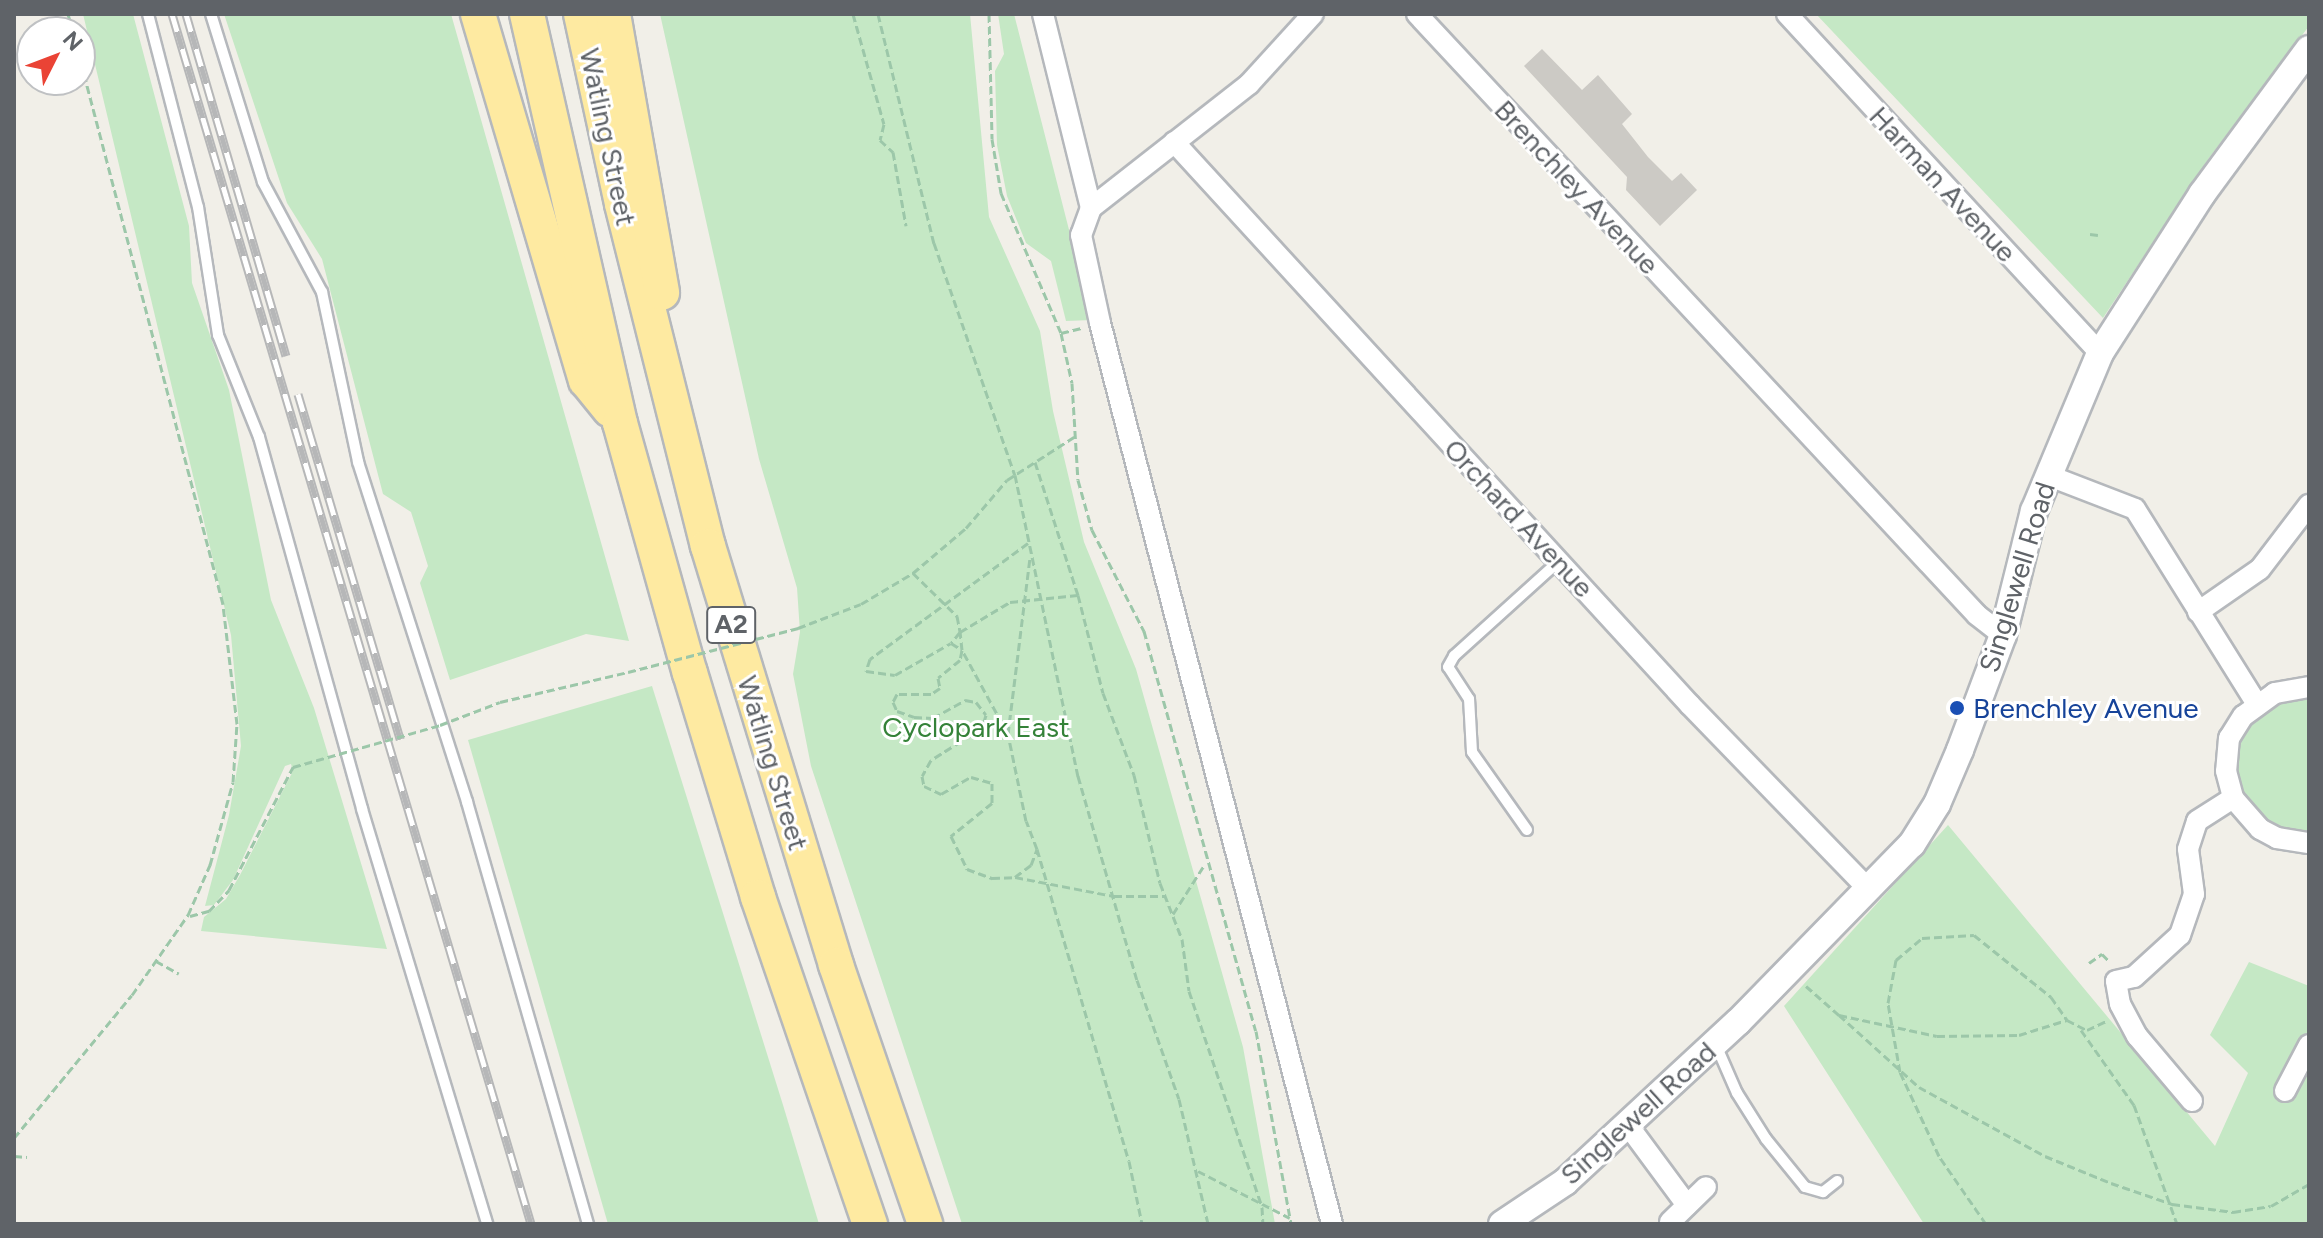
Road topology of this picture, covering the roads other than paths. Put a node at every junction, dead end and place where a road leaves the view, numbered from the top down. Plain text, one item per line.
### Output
1 (148, 14) edge
2 (211, 14) edge
3 (478, 14) edge
4 (527, 14) edge
5 (581, 14) edge
6 (613, 14) edge
7 (1043, 14) edge
8 (1313, 14) edge
9 (1417, 14) edge
10 (1787, 14) edge
11 (2309, 49) edge
12 (1174, 142) junction
13 (1091, 208) junction
14 (2100, 353) junction
15 (675, 419) junction
16 (620, 423) junction
17 (2047, 475) junction
18 (2309, 505) edge
19 (1559, 561) junction
20 (2198, 612) junction
21 (2003, 635) junction
22 (2309, 687) edge
23 (2256, 703) junction
24 (2233, 798) junction
25 (1527, 830) dead end
26 (2309, 843) edge
27 (1868, 889) junction
28 (1715, 1043) junction
29 (2309, 1045) edge
30 (2285, 1091) dead end
31 (2192, 1101) dead end
32 (1627, 1124) junction
33 (1837, 1181) dead end
34 (1706, 1187) dead end
35 (1687, 1205) junction
36 (1670, 1222) dead end
37 (487, 1224) edge
38 (588, 1224) edge
39 (870, 1224) edge
40 (925, 1224) edge
41 (1332, 1224) edge
42 (1502, 1224) edge

1 - 37 lane
2 - 38 lane
3 - 16 highway
4 - 16 highway, Watling Street / A2
5 - 15 highway, Watling Street / A2
6 - 15 highway
7 - 13 street
8 - 12 street
9 - 21 street, Brenchley Avenue
10 - 14 street, Harman Avenue
11 - 14 street, Singlewell Road
12 - 13 street
12 - 19 street, Orchard Avenue
13 - 41 street
14 - 17 street, Singlewell Road
15 - 40 highway, Watling Street / A2
16 - 39 highway, Watling Street / A2
17 - 20 street
17 - 21 street, Singlewell Road
18 - 20 street
19 - 25 lane
19 - 27 street, Orchard Avenue
20 - 23 street
21 - 27 street, Singlewell Road
22 - 23 street
23 - 24 street
24 - 26 street
24 - 31 street
27 - 28 street, Singlewell Road
28 - 32 street, Singlewell Road
28 - 33 lane
29 - 30 street
32 - 35 street
32 - 42 street, Singlewell Road
34 - 35 street
35 - 36 street

